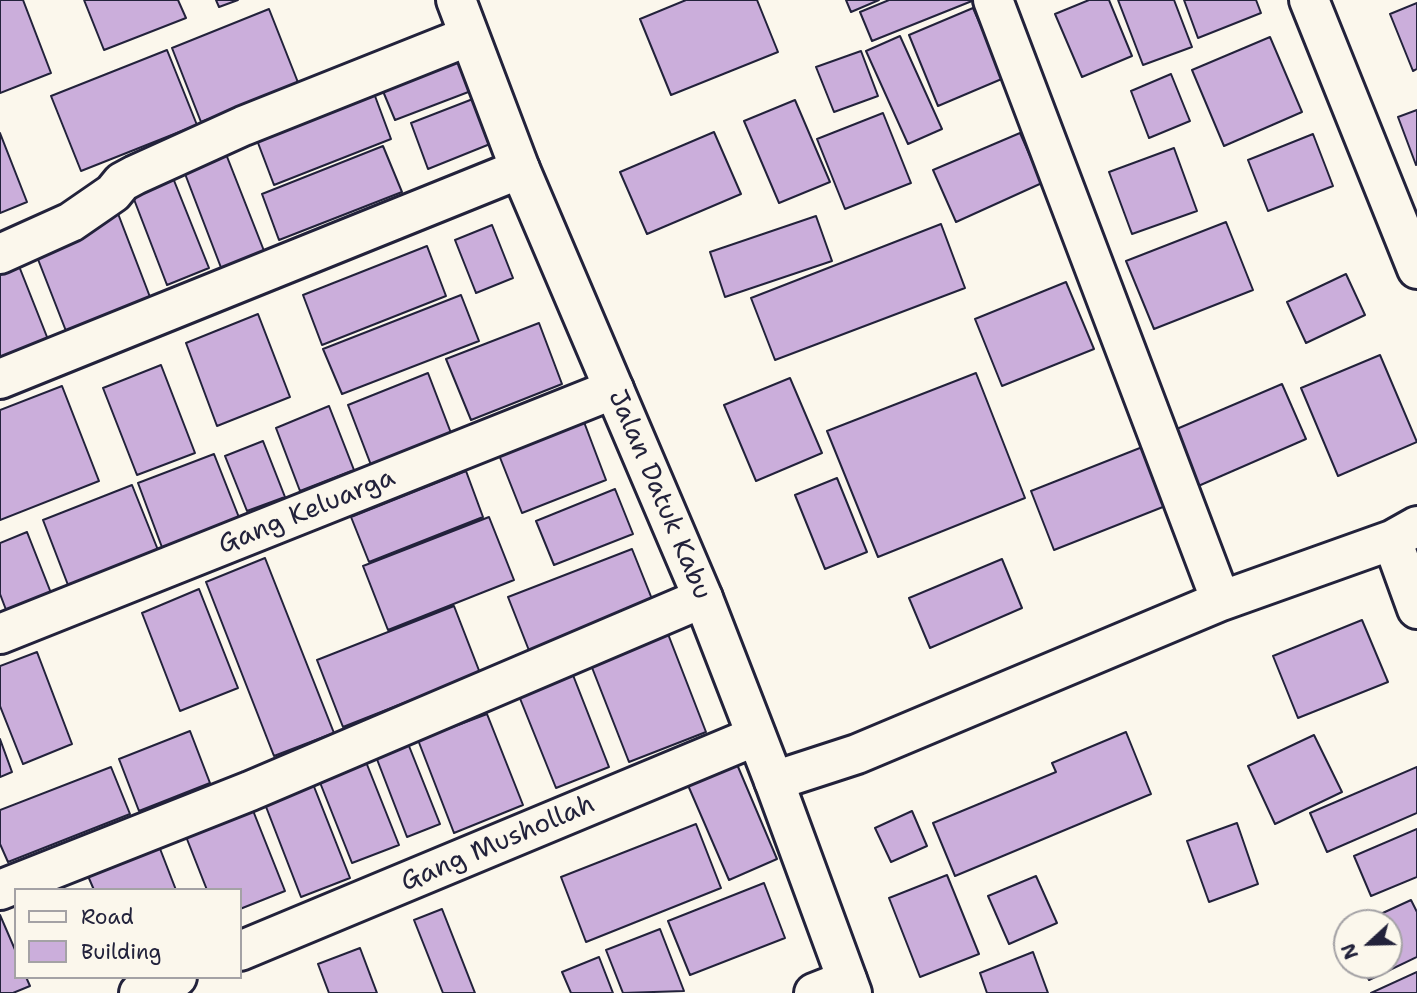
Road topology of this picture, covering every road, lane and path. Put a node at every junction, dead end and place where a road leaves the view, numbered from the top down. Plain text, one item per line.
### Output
1 (456, 0) edge
2 (993, 0) edge
3 (1309, 0) edge
4 (469, 36) junction
5 (520, 169) junction
6 (0, 254) edge
7 (1417, 269) edge
8 (0, 379) edge
9 (614, 389) junction
10 (1404, 533) edge
11 (703, 598) junction
12 (1221, 601) junction
13 (1417, 609) edge
14 (0, 634) edge
15 (756, 736) junction
16 (788, 777) junction
17 (0, 890) edge
18 (242, 950) edge
19 (172, 979) edge
20 (838, 989) edge
21 (139, 993) edge

1 - 4 street, Jalan Datuk Kabu
2 - 12 street
3 - 7 street
4 - 5 street, Jalan Datuk Kabu
4 - 6 street
5 - 8 street
5 - 9 street, Jalan Datuk Kabu
9 - 11 street, Jalan Datuk Kabu
9 - 14 street, Gang Keluarga
10 - 12 street
10 - 13 street
11 - 15 street, Jalan Datuk Kabu
11 - 17 street
12 - 16 street
15 - 16 street, Jalan Datuk Kabu
15 - 18 street, Gang Mushollah
16 - 20 street, Jalan Datuk Kabu
19 - 21 street

